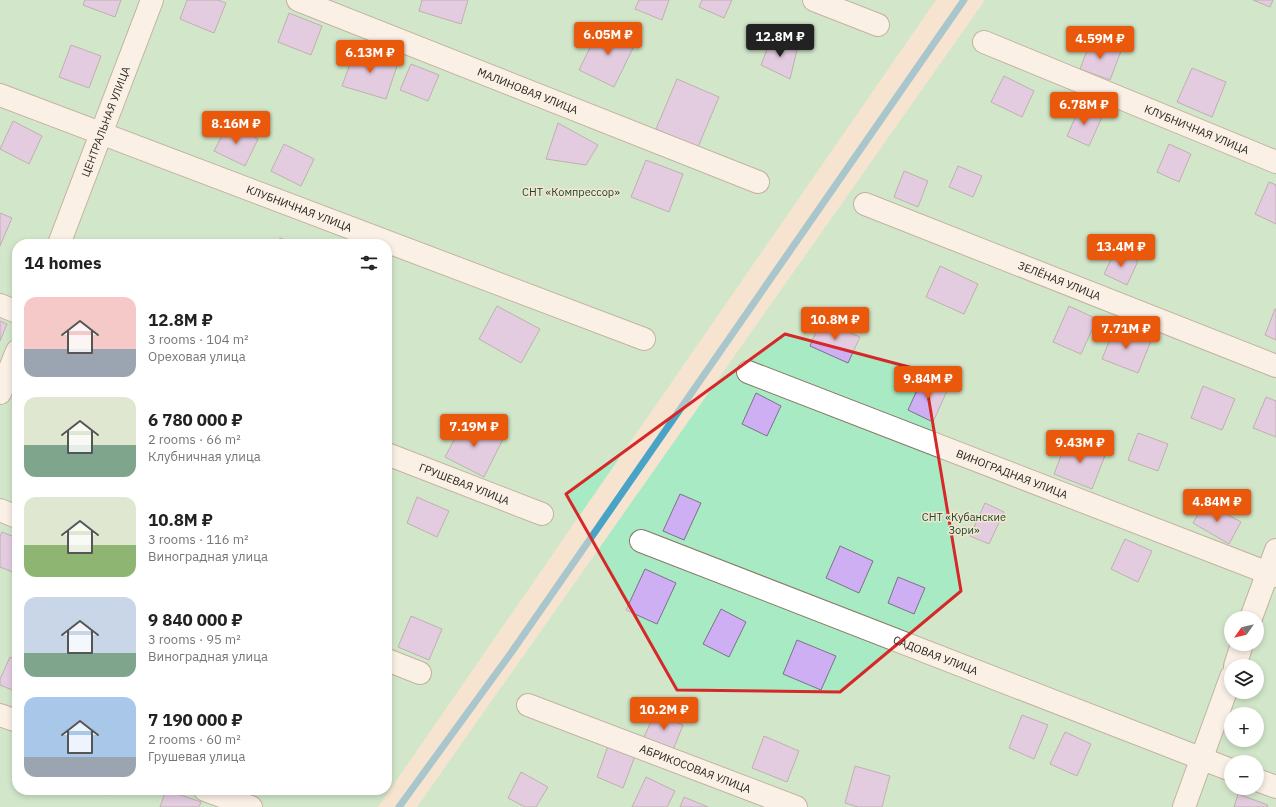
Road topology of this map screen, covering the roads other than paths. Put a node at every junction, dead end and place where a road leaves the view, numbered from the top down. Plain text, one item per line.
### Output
1 (152, 0) edge
2 (298, 0) edge
3 (814, 0) edge
4 (878, 25) dead end
5 (984, 42) dead end
6 (0, 95) edge
7 (102, 133) junction
8 (1276, 162) edge
9 (758, 182) dead end
10 (865, 204) dead end
11 (61, 239) edge
12 (381, 239) edge
13 (392, 243) edge
14 (0, 305) edge
15 (12, 310) edge
16 (644, 339) dead end
17 (12, 363) edge
18 (1276, 366) edge
19 (748, 372) dead end
20 (0, 393) edge
21 (392, 456) edge
22 (0, 510) edge
23 (542, 514) dead end
24 (12, 515) edge
25 (641, 541) dead end
26 (1276, 550) edge
27 (1272, 574) edge
28 (1254, 611) edge
29 (392, 662) edge
30 (420, 673) dead end
31 (1224, 697) edge
32 (528, 706) dead end
33 (0, 715) edge
34 (12, 719) edge
35 (1202, 759) junction
36 (1224, 767) edge
37 (1264, 783) edge
38 (1276, 787) edge
39 (219, 795) edge
40 (251, 807) edge
41 (796, 807) edge
42 (1184, 807) edge

1 - 7 street, ЦЕНТРАЛЬНАЯ УЛИЦА
2 - 9 street, МАЛИНОВАЯ УЛИЦА
3 - 4 street
5 - 8 street, КЛУБНИЧНАЯ УЛИЦА
6 - 7 street, КЛУБНИЧНАЯ УЛИЦА
7 - 11 street, ЦЕНТРАЛЬНАЯ УЛИЦА
7 - 12 street, КЛУБНИЧНАЯ УЛИЦА
10 - 18 street, ЗЕЛЁНАЯ УЛИЦА
13 - 16 street, КЛУБНИЧНАЯ УЛИЦА
14 - 15 street
17 - 20 street
19 - 27 street, ВИНОГРАДНАЯ УЛИЦА
21 - 23 street, ГРУШЕВАЯ УЛИЦА
22 - 24 street
25 - 35 street, САДОВАЯ УЛИЦА
26 - 27 street
27 - 28 street
29 - 30 street
31 - 35 street
32 - 41 street, АБРИКОСОВАЯ УЛИЦА
33 - 34 street
35 - 36 street, САДОВАЯ УЛИЦА
35 - 42 street
37 - 38 street
39 - 40 street

